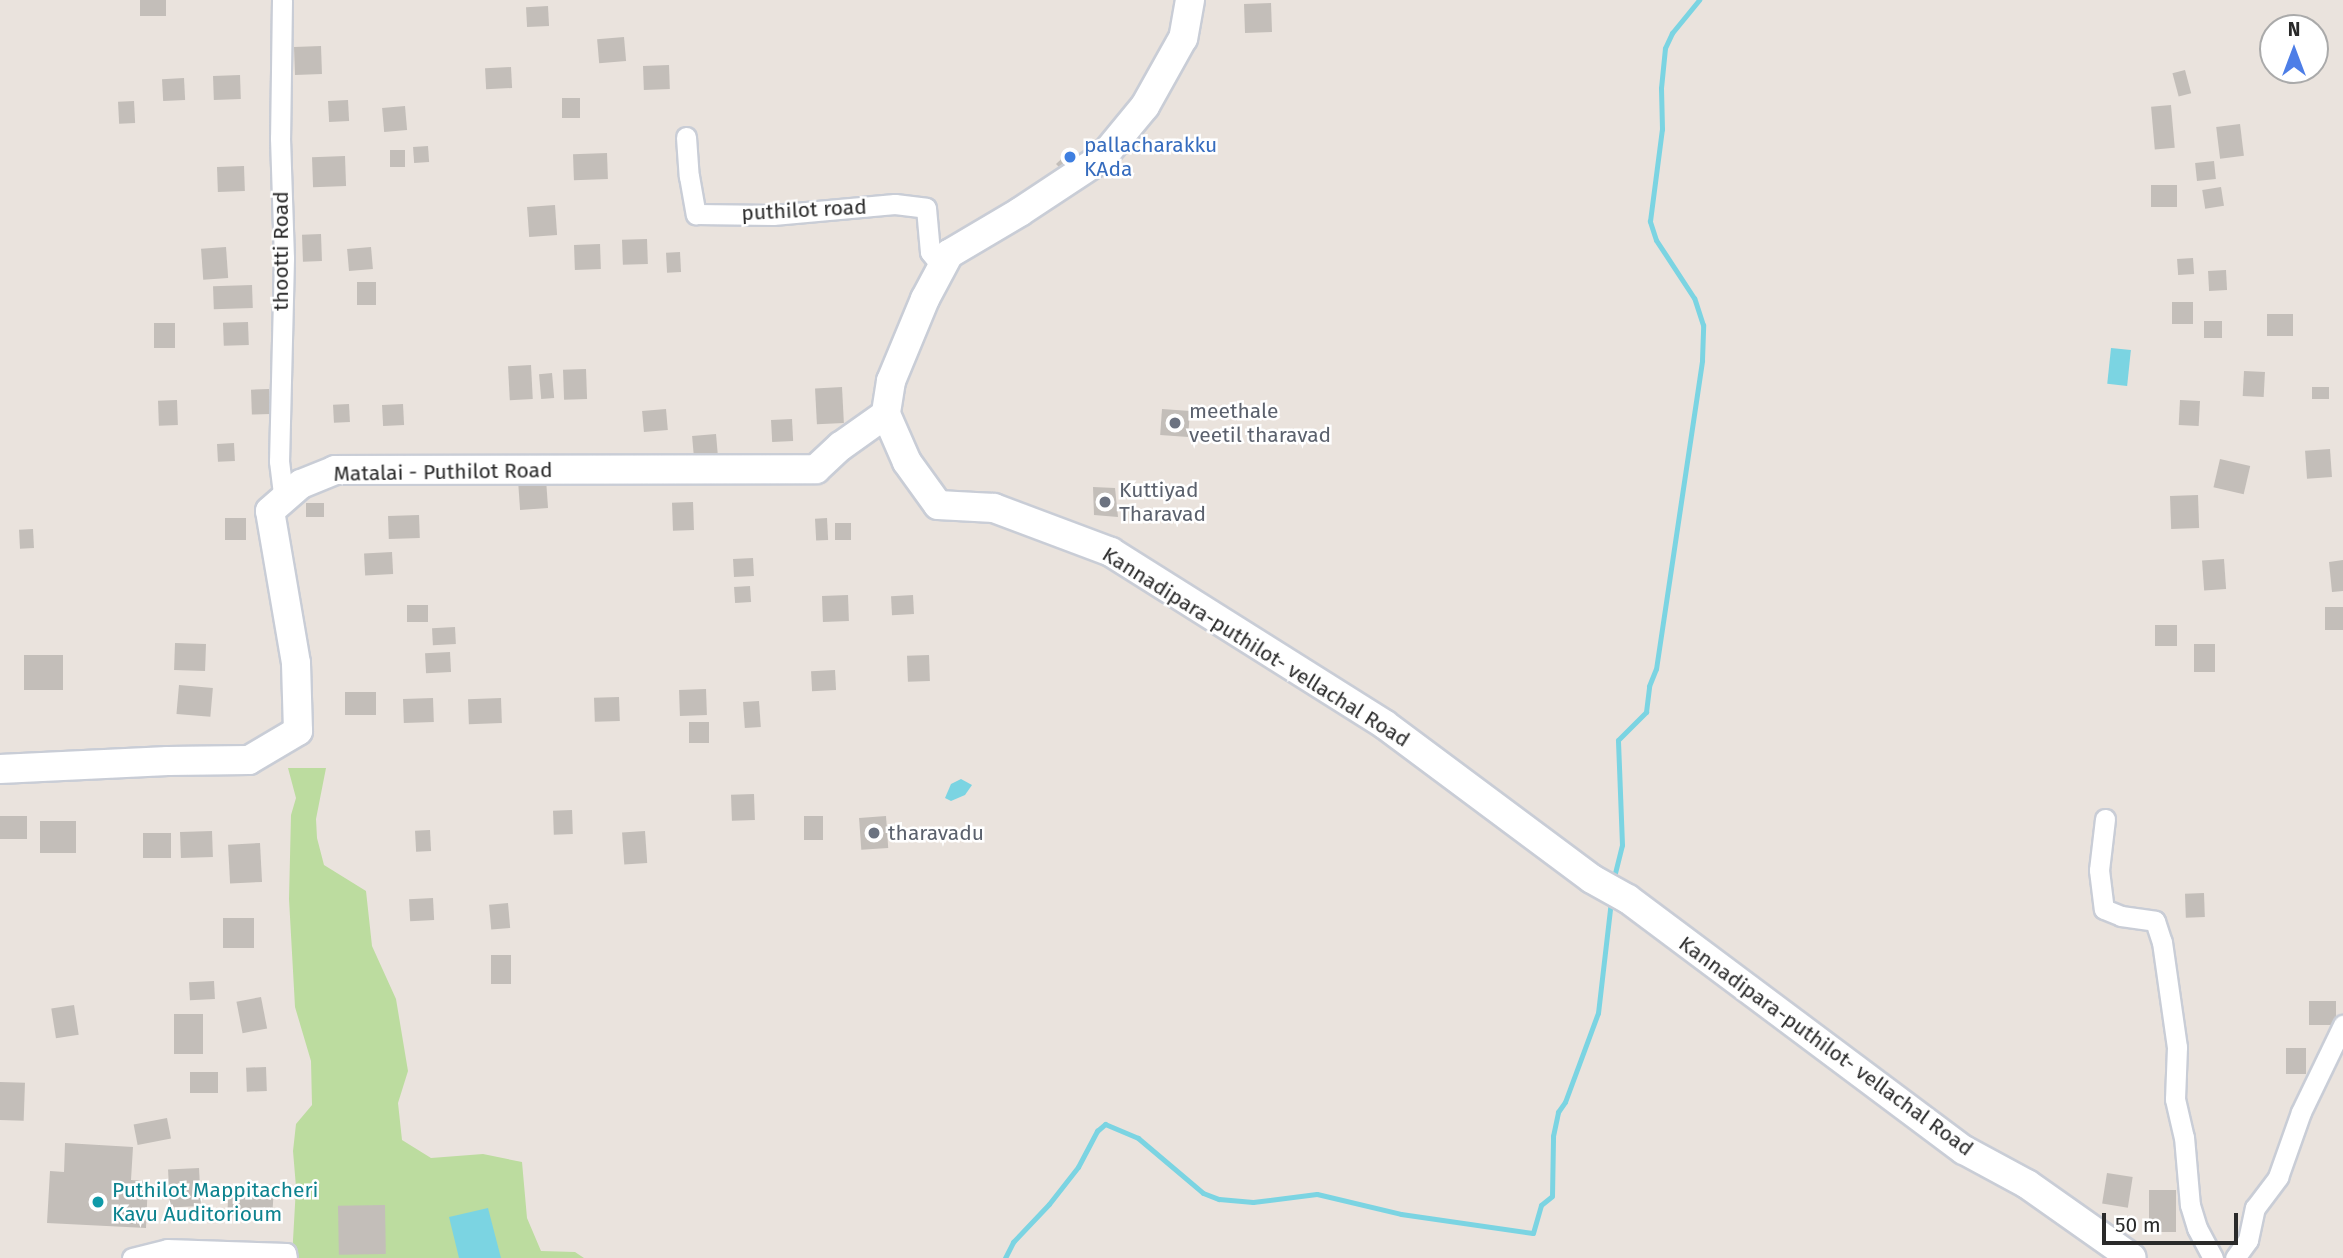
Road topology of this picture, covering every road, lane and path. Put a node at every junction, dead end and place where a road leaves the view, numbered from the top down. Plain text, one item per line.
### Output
1 (282, 0) edge
2 (1190, 0) edge
3 (686, 137) dead end
4 (942, 267) junction
5 (886, 414) junction
6 (284, 502) junction
7 (0, 769) edge
8 (2105, 819) dead end
9 (2343, 1025) edge
10 (132, 1258) edge
11 (287, 1258) edge
12 (2132, 1258) edge
13 (2213, 1258) edge
14 (2235, 1258) edge

1 - 6 street, thootti Road
2 - 4 street
3 - 4 street, puthilot road
4 - 5 street
5 - 6 street, Matalai - Puthilot Road
5 - 12 street, Kannadipara-puthilot- vellachal Road
6 - 7 street, Matalai - Puthilot Road
8 - 13 street
9 - 14 street
10 - 11 street

